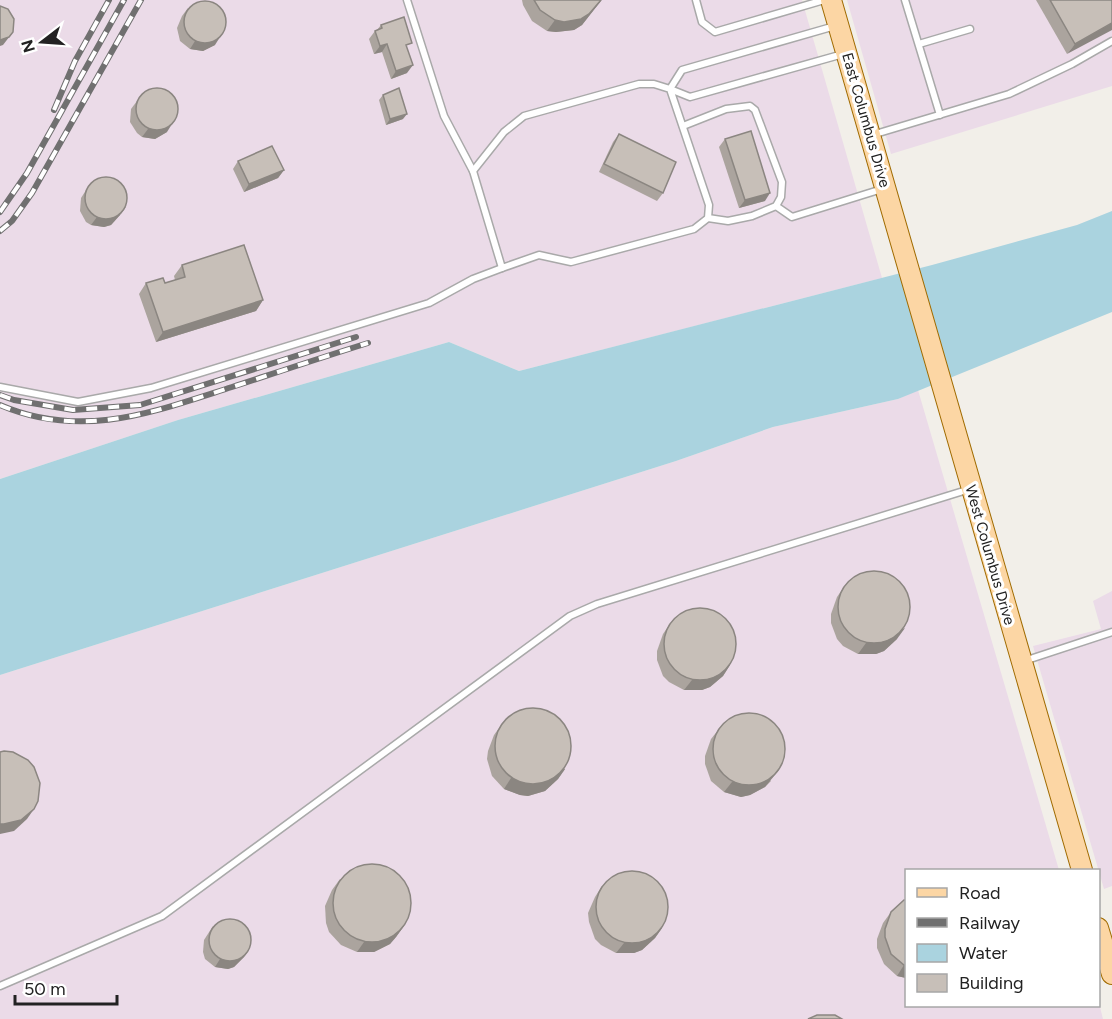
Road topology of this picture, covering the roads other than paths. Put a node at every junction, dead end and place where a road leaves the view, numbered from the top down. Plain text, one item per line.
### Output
1 (407, 0) edge
2 (696, 0) edge
3 (824, 0) edge
4 (831, 0) edge
5 (905, 0) edge
6 (839, 25) junction
7 (970, 29) dead end
8 (1112, 41) edge
9 (919, 44) junction
10 (847, 53) junction
11 (670, 89) junction
12 (940, 115) junction
13 (682, 126) junction
14 (871, 135) junction
15 (473, 171) junction
16 (886, 188) junction
17 (776, 206) junction
18 (708, 218) junction
19 (900, 240) joint
20 (502, 268) junction
21 (0, 387) edge
22 (971, 489) junction
23 (1112, 632) edge
24 (1021, 662) junction
25 (1082, 869) edge
26 (1100, 935) edge
27 (1112, 974) edge
28 (0, 986) edge

1 - 15 lane
2 - 3 lane
4 - 6 main road, East Columbus Drive
5 - 9 lane
6 - 10 main road, East Columbus Drive
6 - 11 lane
7 - 9 lane
8 - 12 lane
9 - 12 lane
10 - 11 lane
10 - 14 main road, East Columbus Drive
11 - 13 lane
11 - 15 lane
12 - 14 lane
13 - 17 lane
13 - 18 lane
14 - 16 main road, East Columbus Drive
15 - 20 lane
16 - 17 lane
16 - 19 main road, East Columbus Drive
17 - 18 lane
18 - 20 lane
19 - 22 main road, West Columbus Drive
20 - 21 lane
22 - 24 main road, West Columbus Drive
22 - 28 lane
23 - 24 lane
24 - 25 main road, West Columbus Drive
26 - 27 main road

